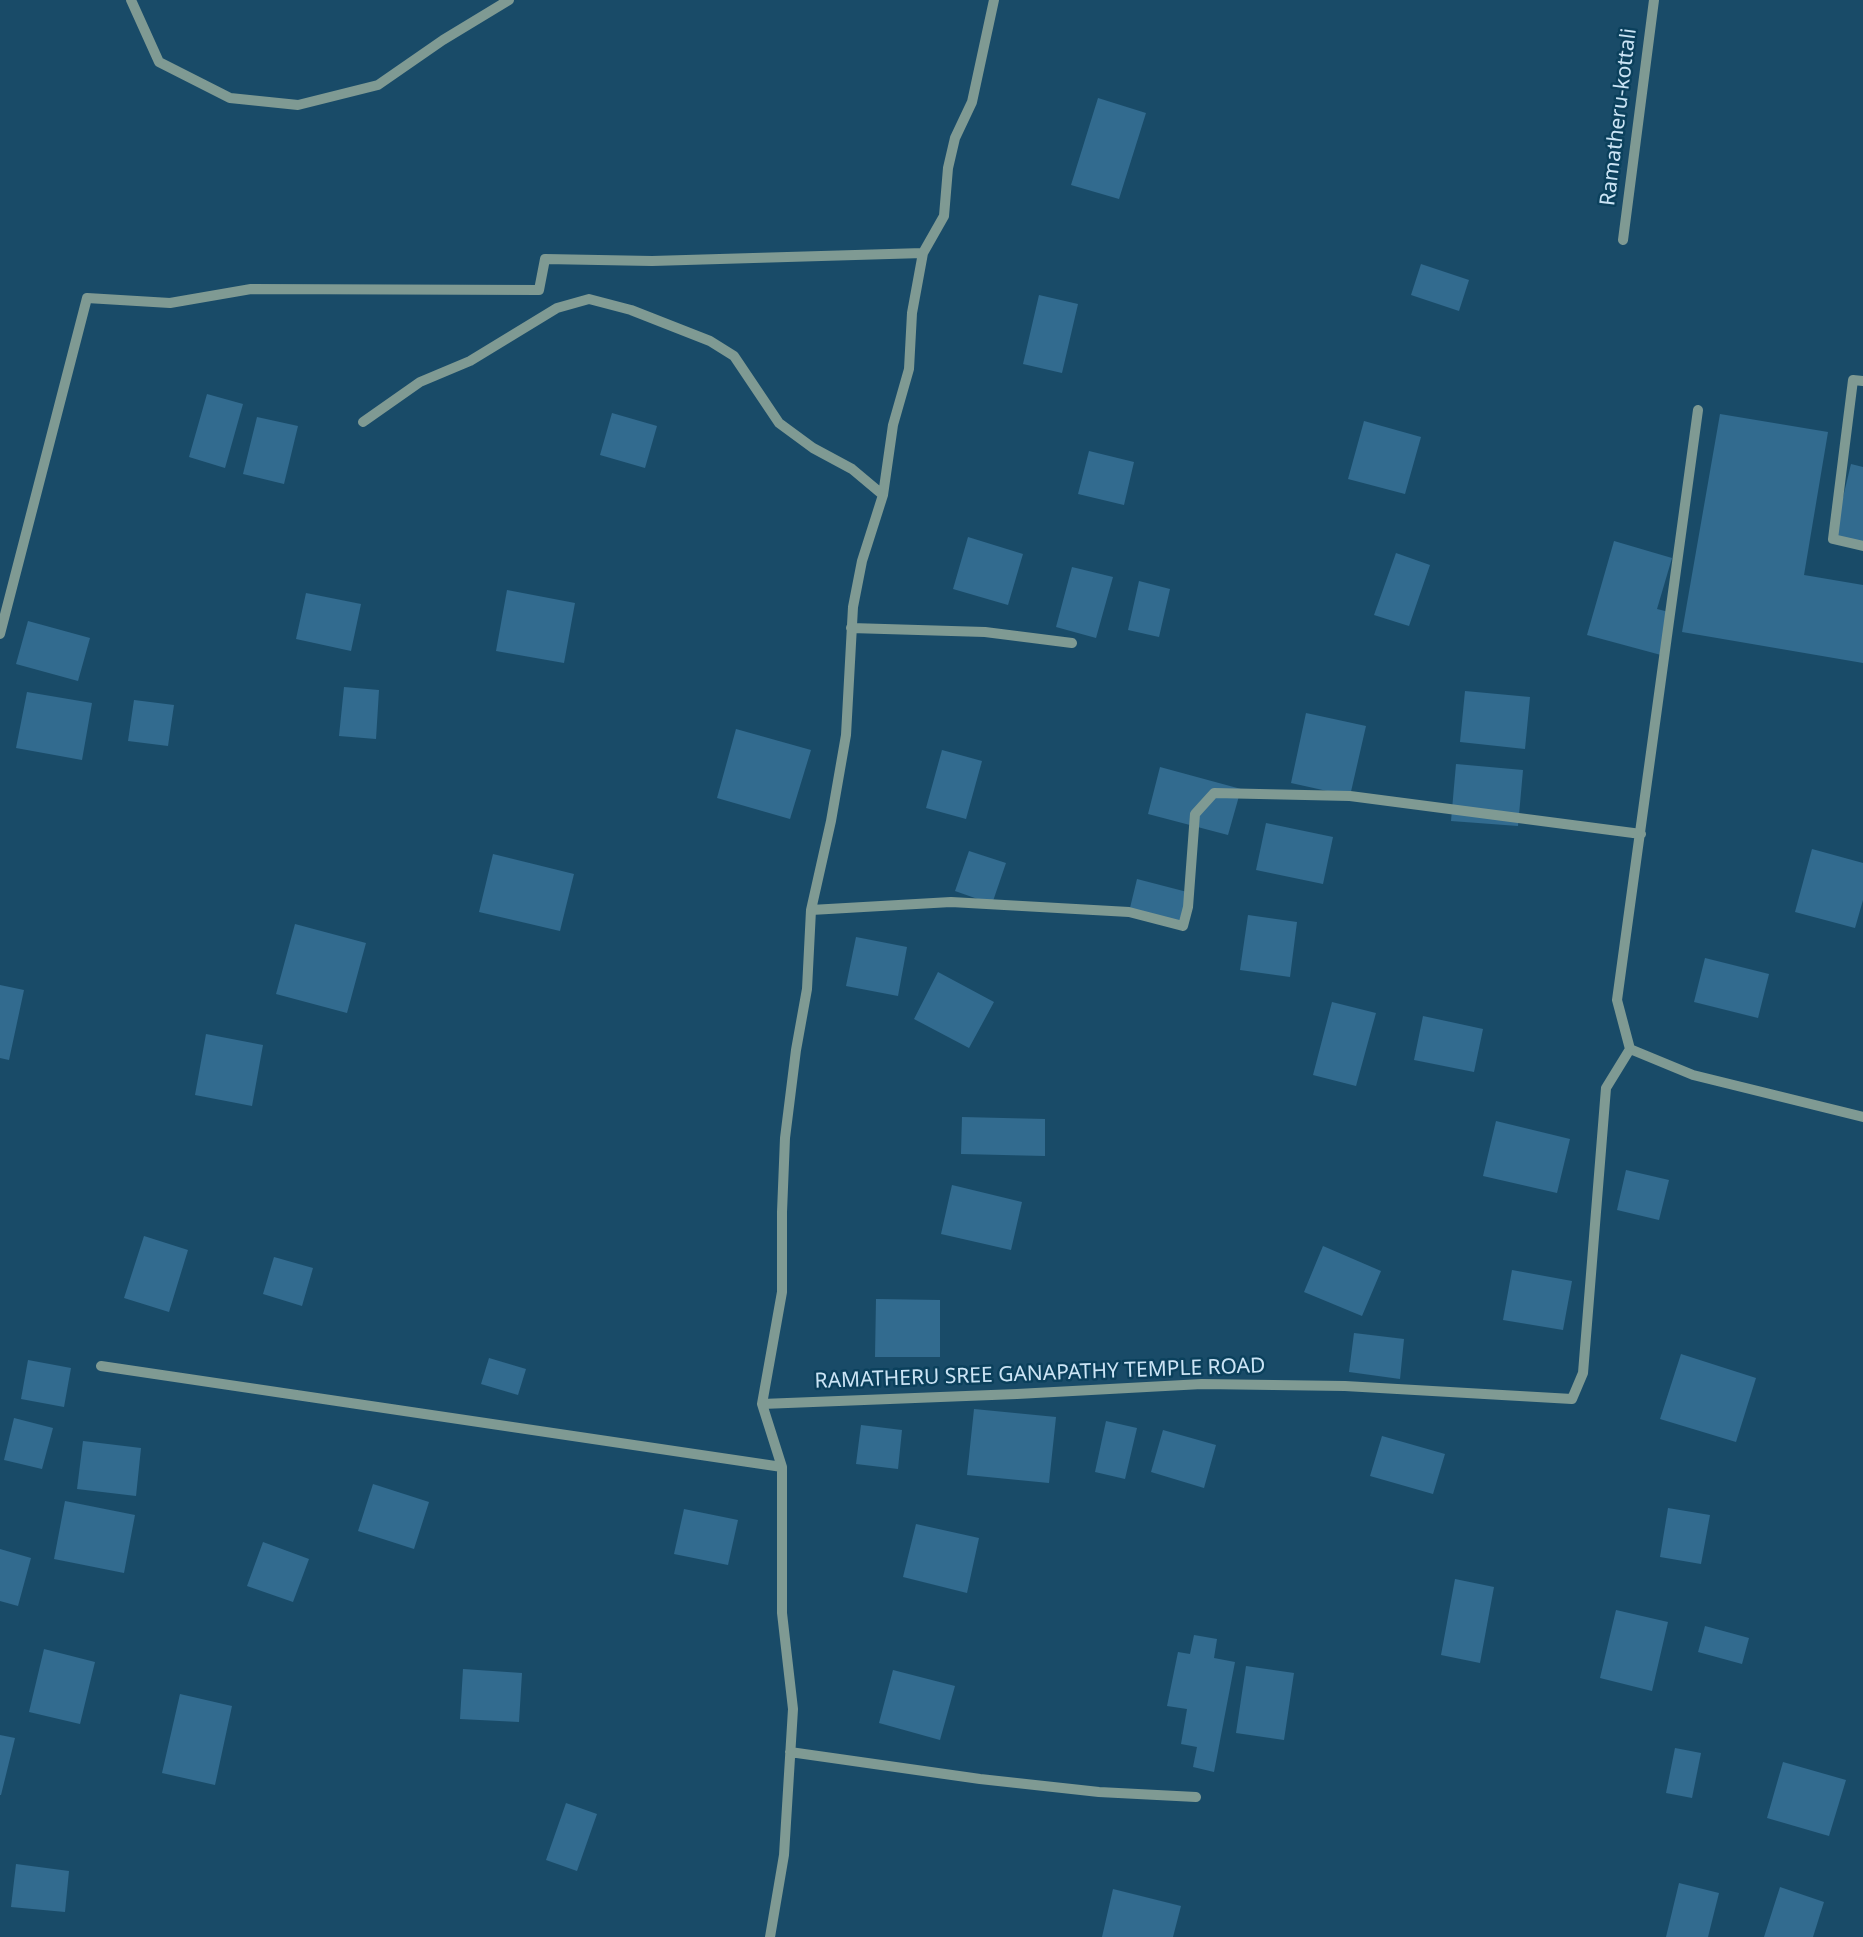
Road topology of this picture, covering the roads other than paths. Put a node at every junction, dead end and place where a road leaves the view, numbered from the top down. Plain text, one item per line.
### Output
1 (131, 0) edge
2 (509, 0) edge
3 (994, 0) edge
4 (1654, 0) edge
5 (1623, 240) dead end
6 (923, 253) junction
7 (1863, 381) edge
8 (1698, 410) dead end
9 (363, 422) dead end
10 (883, 495) junction
11 (1863, 546) edge
12 (852, 628) junction
13 (0, 634) edge
14 (1072, 643) dead end
15 (1641, 834) junction
16 (811, 910) junction
17 (1630, 1049) junction
18 (1863, 1117) edge
19 (101, 1366) dead end
20 (762, 1404) junction
21 (782, 1467) junction
22 (790, 1752) junction
23 (1196, 1797) dead end
24 (770, 1937) edge

1 - 2 street
3 - 6 street
4 - 5 street, Ramatheru-kottali
6 - 10 street
6 - 13 street
7 - 11 street
8 - 15 street
9 - 10 street
10 - 12 street
12 - 14 street
12 - 16 street
15 - 16 street
15 - 17 street
16 - 20 street
17 - 18 street
17 - 20 street, RAMATHERU SREE GANAPATHY TEMPLE ROAD
19 - 21 street
20 - 21 street
21 - 22 street
22 - 23 street
22 - 24 street

